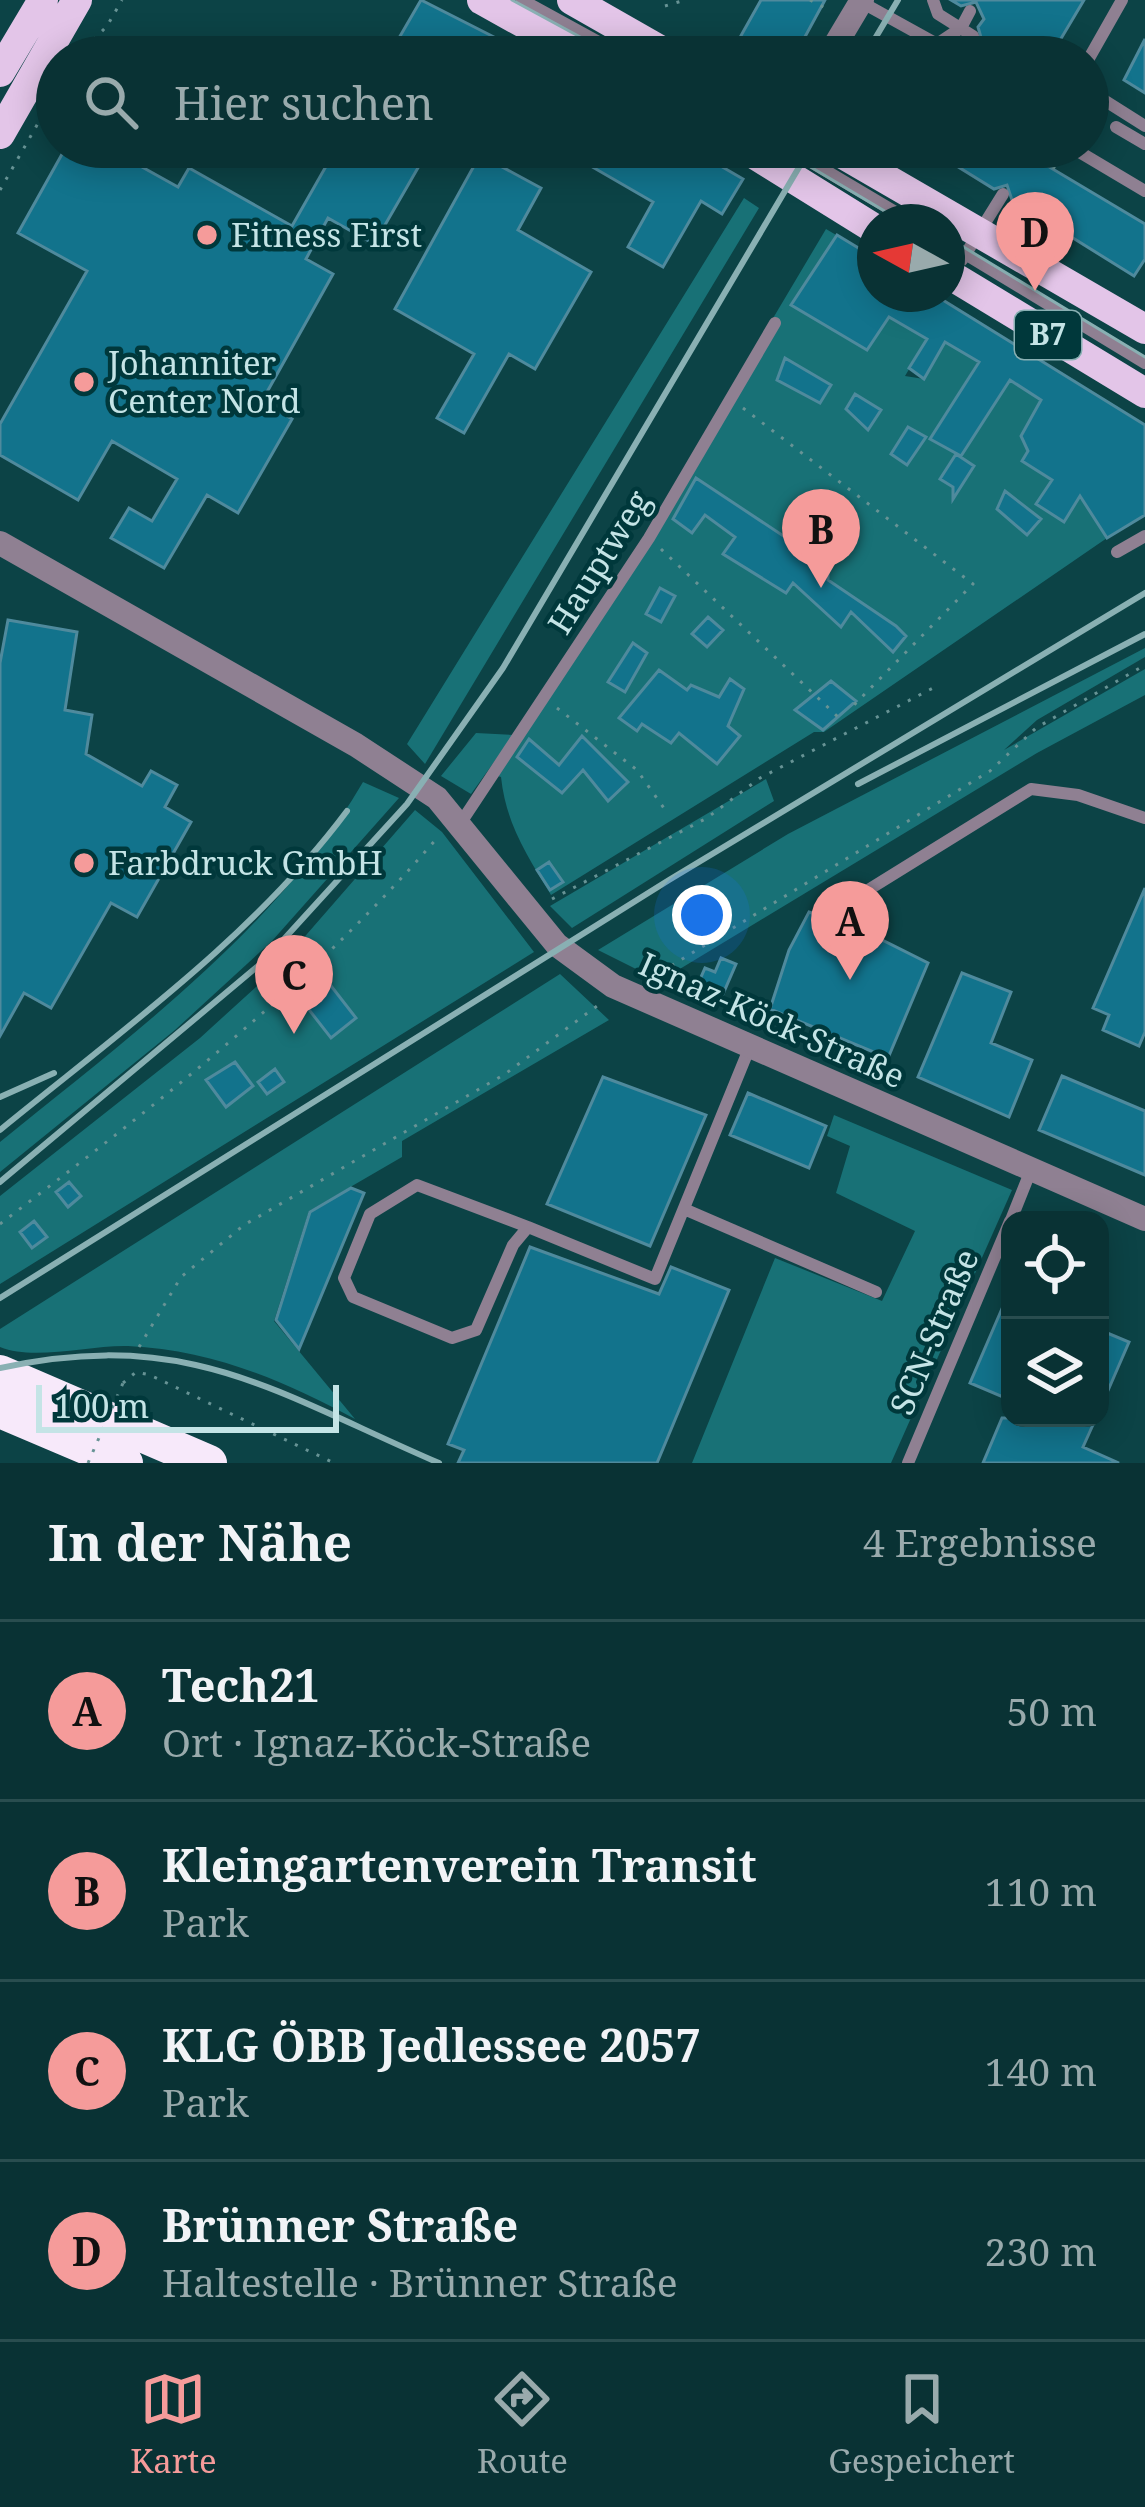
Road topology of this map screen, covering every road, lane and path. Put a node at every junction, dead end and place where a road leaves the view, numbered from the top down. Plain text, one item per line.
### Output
1 (43, 0) edge
2 (77, 0) edge
3 (122, 0) edge
4 (482, 0) edge
5 (522, 0) edge
6 (685, 0) edge
7 (933, 0) edge
8 (1122, 0) edge
9 (861, 1) edge
10 (587, 3) edge
11 (664, 6) dead end
12 (970, 11) dead end
13 (967, 32) junction
14 (56, 36) edge
15 (97, 36) edge
16 (547, 36) edge
17 (588, 36) edge
18 (639, 36) edge
19 (840, 36) edge
20 (923, 36) edge
21 (957, 36) edge
22 (1102, 36) edge
23 (36, 71) edge
24 (0, 72) edge
25 (1109, 103) edge
26 (1145, 126) edge
27 (36, 127) edge
28 (1116, 127) dead end
29 (0, 134) edge
30 (1145, 144) edge
31 (777, 168) edge
32 (821, 168) edge
33 (856, 168) edge
34 (1106, 168) edge
35 (0, 190) edge
36 (1145, 191) edge
37 (1003, 194) dead end
38 (882, 204) edge
39 (898, 204) edge
40 (1028, 209) dead end
41 (857, 218) edge
42 (1017, 228) dead end
43 (965, 253) edge
44 (965, 260) edge
45 (965, 261) edge
46 (965, 262) edge
47 (775, 323) dead end
48 (1145, 328) edge
49 (1145, 363) edge
50 (1145, 394) edge
51 (733, 400) junction
52 (1145, 536) edge
53 (649, 538) junction
54 (0, 543) edge
55 (1118, 552) dead end
56 (1145, 665) edge
57 (933, 688) dead end
58 (544, 698) junction
59 (854, 706) dead end
60 (838, 717) dead end
61 (668, 814) dead end
62 (1145, 818) edge
63 (457, 820) junction
64 (839, 908) dead end
65 (530, 911) junction
66 (620, 990) junction
67 (749, 1049) junction
68 (1031, 1170) junction
69 (683, 1209) junction
70 (1014, 1211) edge
71 (1145, 1219) edge
72 (0, 1224) edge
73 (528, 1227) junction
74 (1001, 1242) edge
75 (876, 1292) dead end
76 (140, 1347) dead end
77 (0, 1372) edge
78 (0, 1410) edge
79 (88, 1463) edge
80 (125, 1463) edge
81 (209, 1463) edge
82 (334, 1463) edge
83 (908, 1463) edge

1 - 24 main road
2 - 14 main road
3 - 15 path
4 - 16 main road
5 - 17 lane
6 - 11 path
7 - 13 lane
8 - 22 lane
9 - 19 street
9 - 20 lane
10 - 18 main road
12 - 13 lane
13 - 21 lane
23 - 29 main road
25 - 26 lane
27 - 35 path
28 - 30 lane
31 - 41 main road
32 - 38 lane
33 - 39 main road, B7
34 - 36 lane
37 - 43 lane
40 - 42 path
44 - 48 main road, B7
45 - 49 lane
46 - 50 main road, B7
47 - 51 lane, Hauptweg
51 - 53 lane, Hauptweg
51 - 59 path
52 - 55 lane
53 - 58 lane, Hauptweg
53 - 60 path
54 - 63 street, Ignaz-Köck-Straße
56 - 66 path
57 - 65 path
58 - 61 path
58 - 63 lane, Hauptweg
62 - 64 lane
63 - 65 street, Ignaz-Köck-Straße
63 - 72 path
65 - 66 street, Ignaz-Köck-Straße
66 - 67 street, Ignaz-Köck-Straße
66 - 76 path
67 - 68 street, Ignaz-Köck-Straße
67 - 69 lane
68 - 70 lane, SCN-Straße
68 - 71 street, Ignaz-Köck-Straße
69 - 73 lane
69 - 75 lane
73 - 73 lane
74 - 83 lane, SCN-Straße
77 - 81 highway
78 - 80 highway
79 - 82 path, bridge

